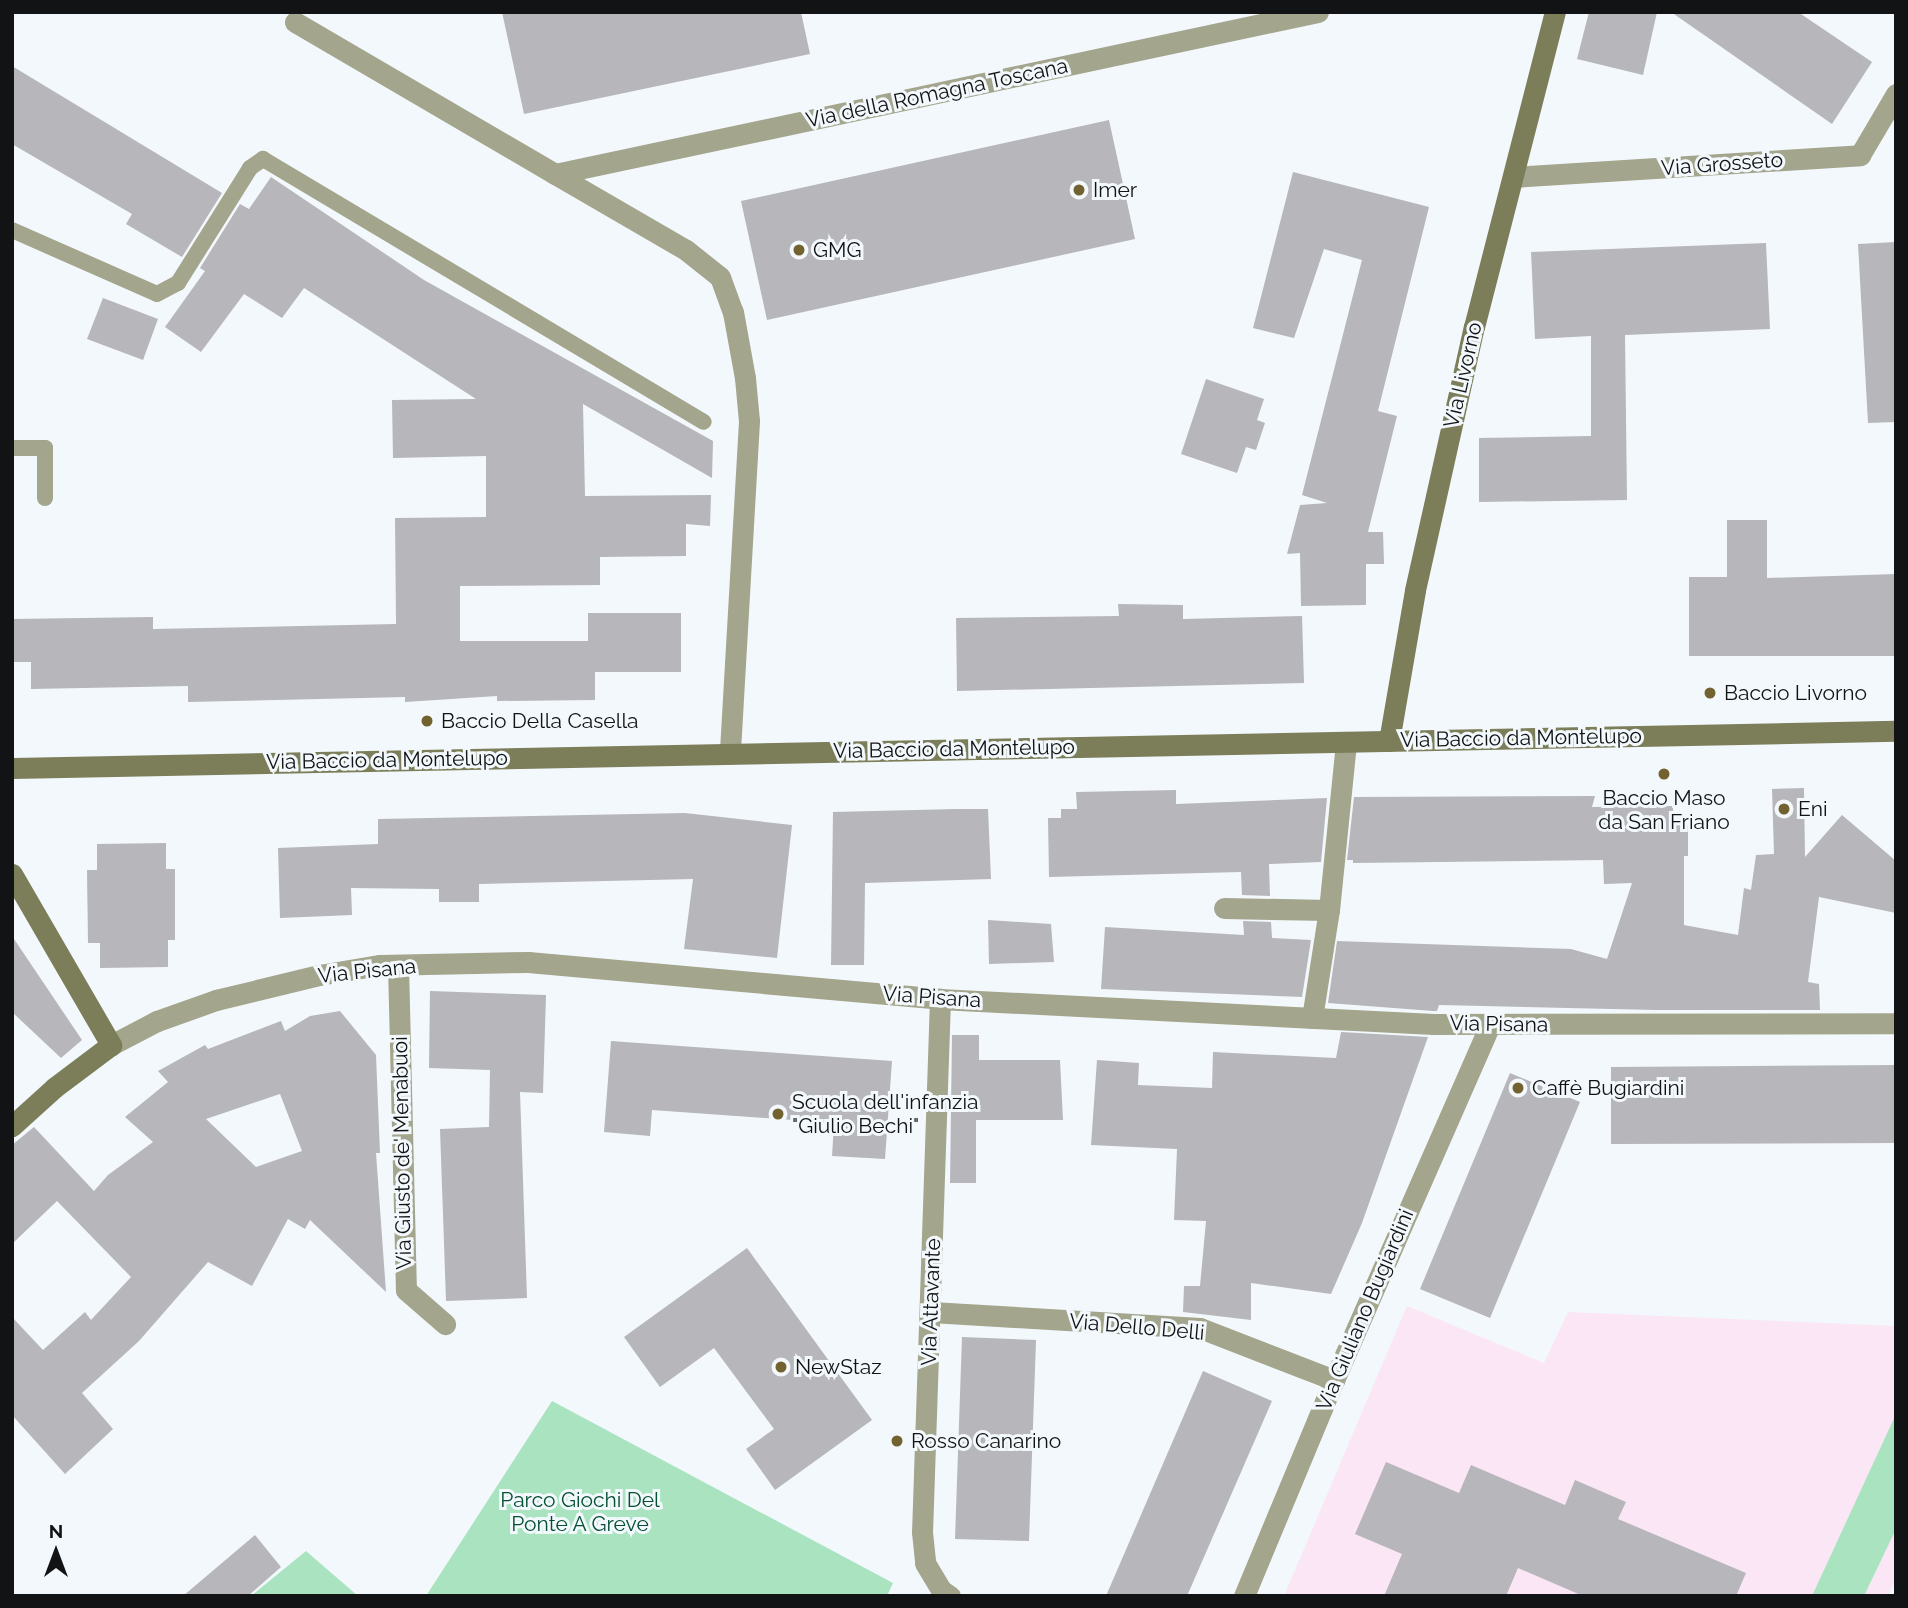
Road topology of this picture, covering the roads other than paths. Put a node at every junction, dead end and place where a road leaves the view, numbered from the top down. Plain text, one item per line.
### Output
1 (1318, 12) edge
2 (1555, 12) edge
3 (295, 22) dead end
4 (1896, 94) edge
5 (555, 174) junction
6 (1513, 177) junction
7 (12, 230) edge
8 (704, 422) dead end
9 (12, 448) edge
10 (45, 498) dead end
11 (1896, 731) edge
12 (1389, 741) junction
13 (1346, 742) junction
14 (730, 753) junction
15 (12, 768) edge
16 (12, 874) edge
17 (1224, 908) dead end
18 (1329, 910) junction
19 (398, 965) junction
20 (940, 999) junction
21 (1312, 1017) junction
22 (1896, 1023) edge
23 (1490, 1025) junction
24 (111, 1045) junction
25 (12, 1126) edge
26 (931, 1312) junction
27 (445, 1324) dead end
28 (1334, 1380) junction
29 (950, 1596) edge
30 (1244, 1596) edge

1 - 5 street, Via della Romagna Toscana
2 - 6 street, Via Livorno
3 - 5 street
4 - 6 street, Via Grosseto
5 - 14 street
6 - 12 street, Via Livorno
7 - 8 lane
9 - 10 lane
11 - 12 street, Via Baccio da Montelupo
12 - 13 street, Via Baccio da Montelupo
13 - 14 street, Via Baccio da Montelupo
13 - 18 street
14 - 15 street, Via Baccio da Montelupo
16 - 24 street
17 - 18 street
18 - 21 street
19 - 20 street, Via Pisana
19 - 24 street, Via Pisana
19 - 27 street, Via Giusto de' Menabuoi
20 - 21 street, Via Pisana
20 - 26 street, Via Attavante
21 - 23 street, Via Pisana
22 - 23 street, Via Pisana
23 - 28 street, Via Giuliano Bugiardini
24 - 25 street, Via Pisana
26 - 28 street, Via Dello Delli
26 - 29 street, Via Attavante
28 - 30 street, Via Giuliano Bugiardini

